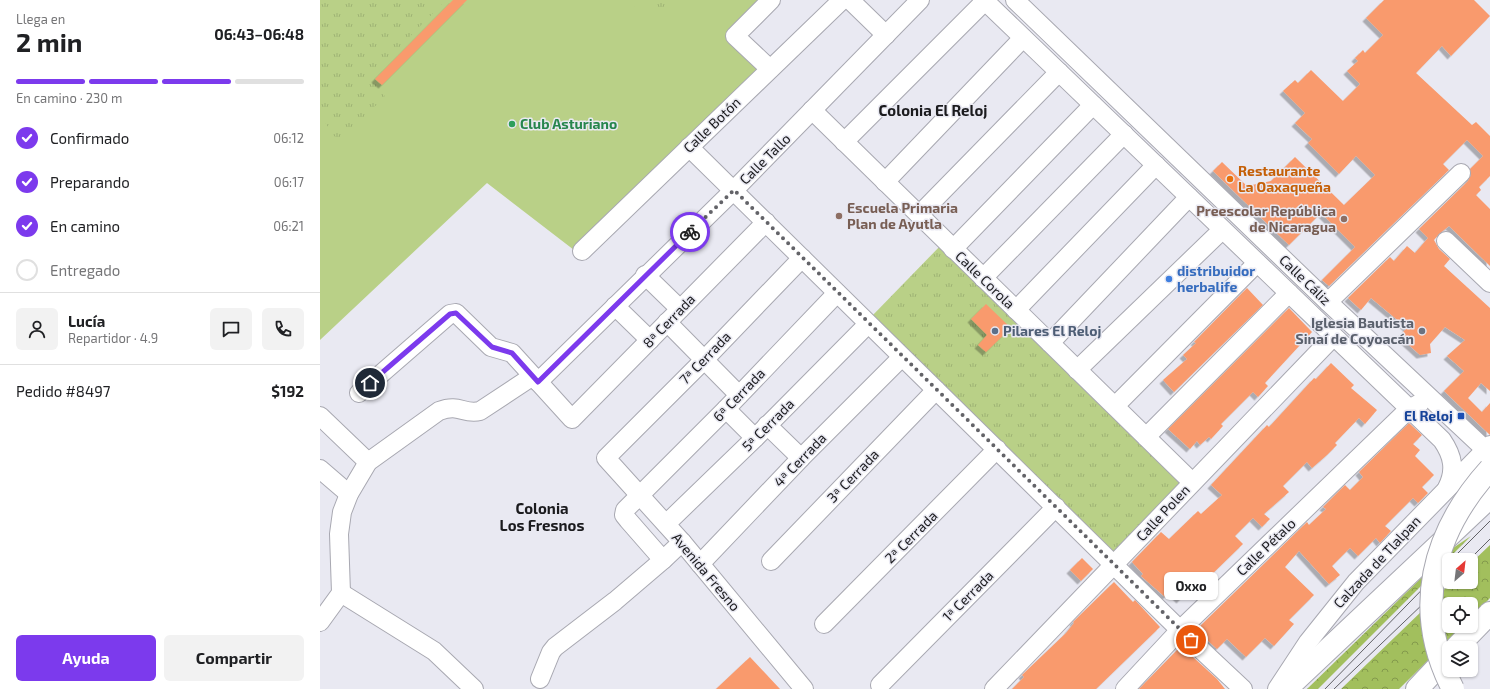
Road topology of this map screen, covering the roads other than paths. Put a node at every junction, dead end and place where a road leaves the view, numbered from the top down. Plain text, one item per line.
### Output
1 (771, 0) edge
2 (842, 0) edge
3 (850, 0) edge
4 (920, 0) edge
5 (984, 0) edge
6 (1015, 0) edge
7 (886, 35) junction
8 (1023, 38) junction
9 (770, 69) junction
10 (1059, 72) junction
11 (1092, 74) junction
12 (1077, 89) junction
13 (1093, 105) junction
14 (812, 110) junction
15 (1124, 134) junction
16 (844, 142) junction
17 (689, 147) junction
18 (1156, 165) junction
19 (1460, 173) dead end
20 (885, 182) junction
21 (734, 190) junction
22 (1189, 197) junction
23 (1225, 203) junction
24 (919, 215) junction
25 (766, 222) junction
26 (1216, 224) junction
27 (1446, 241) dead end
28 (953, 249) junction
29 (582, 251) dead end
30 (802, 258) junction
31 (1256, 263) junction
32 (1297, 272) junction
33 (645, 275) junction
34 (983, 278) junction
35 (1490, 283) edge
36 (1286, 290) junction
37 (837, 292) junction
38 (1328, 302) junction
39 (615, 306) junction
40 (680, 309) junction
41 (1016, 310) junction
42 (667, 322) junction
43 (868, 324) junction
44 (1333, 337) junction
45 (650, 340) junction
46 (1050, 343) junction
47 (902, 357) junction
48 (704, 360) junction
49 (1077, 370) junction
50 (535, 379) junction
51 (936, 390) junction
52 (359, 393) dead end
53 (739, 395) junction
54 (1429, 398) junction
55 (1115, 406) junction
56 (726, 409) junction
57 (1409, 409) junction
58 (320, 416) edge
59 (768, 425) junction
60 (1146, 437) junction
61 (755, 438) junction
62 (997, 449) junction
63 (1489, 455) edge
64 (606, 458) joint
65 (801, 458) junction
66 (368, 462) junction
67 (320, 469) edge
68 (1192, 482) junction
69 (1447, 488) junction
70 (349, 494) junction
71 (640, 496) junction
72 (1490, 497) edge
73 (1056, 507) junction
74 (666, 524) junction
75 (682, 542) junction
76 (663, 560) junction
77 (771, 561) dead end
78 (700, 564) junction
79 (1114, 565) junction
80 (341, 592) junction
81 (1490, 613) edge
82 (320, 622) edge
83 (824, 624) dead end
84 (1180, 630) junction
85 (1463, 641) edge
86 (1442, 662) edge
87 (540, 679) dead end
88 (880, 685) dead end
89 (474, 689) edge
90 (804, 689) edge
91 (994, 689) edge
92 (1125, 689) edge
93 (1242, 689) edge
94 (1277, 689) edge
95 (1286, 689) edge
96 (1417, 689) edge
97 (1454, 689) edge

1 - 9 street
2 - 9 street, Calle Botón
3 - 7 street
4 - 7 street, Calle Tallo
5 - 8 street, Calle Cáliz
5 - 16 street
6 - 11 street, Calle Cáliz
7 - 14 street, Calle Tallo
8 - 10 street, Calle Cáliz
8 - 20 street
9 - 17 street, Calle Botón
10 - 12 street, Calle Cáliz
10 - 24 street
11 - 12 street
11 - 23 street, Calle Cáliz
12 - 13 street, Calle Cáliz
13 - 15 street, Calle Cáliz
13 - 28 street
14 - 16 street, Calle Corola
14 - 21 street, Calle Tallo
15 - 18 street, Calle Cáliz
15 - 34 street
16 - 20 street, Calle Corola
17 - 21 street
17 - 29 street, Calle Botón
18 - 22 street, Calle Cáliz
18 - 41 street
19 - 38 street
20 - 24 street, Calle Corola
21 - 25 street
21 - 33 street, Calle Tallo
22 - 26 street, Calle Cáliz
22 - 46 street
23 - 26 street
23 - 32 street, Calle Cáliz
24 - 28 street, Calle Corola
25 - 30 street
25 - 40 street, 8ª Cerrada
26 - 31 street, Calle Cáliz
26 - 49 street
27 - 35 street
28 - 34 street, Calle Corola
30 - 37 street
30 - 48 street, 7ª Cerrada
31 - 36 street, Calle Cáliz
31 - 55 street
32 - 36 street
32 - 38 street, Calle Cáliz
33 - 39 street, Calle Tallo
33 - 40 street
34 - 41 street, Calle Corola
36 - 44 street, Calle Cáliz
36 - 60 street
37 - 43 street
37 - 53 street, 6ª Cerrada
38 - 54 street, Calle Cáliz
39 - 45 street
39 - 50 street, Calle Tallo
40 - 42 street, 8ª Cerrada
41 - 46 street, Calle Corola
42 - 45 street, 8ª Cerrada
42 - 48 street
43 - 47 street
43 - 59 street, 5ª Cerrada
44 - 57 street, Calle Cáliz
44 - 68 street, Calle Polen
45 - 50 street, 8ª Cerrada
46 - 49 street, Calle Corola
47 - 51 street
47 - 65 street, 4ª Cerrada
48 - 53 street
48 - 64 street, 7ª Cerrada
49 - 55 street, Calle Corola
50 - 52 street
50 - 66 street, Calle Tallo
51 - 62 street
51 - 77 street, 3ª Cerrada
53 - 56 street, 6ª Cerrada
54 - 57 street, Calle Pétalo
54 - 63 street, Calle Cáliz
55 - 60 street, Calle Corola
56 - 61 street
56 - 71 street, 6ª Cerrada
57 - 69 street, Calle Cáliz
57 - 84 street, Calle Pétalo
58 - 66 street
59 - 61 street, 5ª Cerrada
59 - 65 street
60 - 68 street, Calle Corola
61 - 74 street, 5ª Cerrada
62 - 73 street
62 - 83 street, 2ª Cerrada
63 - 69 street, Calzada de Tlalpan
63 - 97 main road, bridge
64 - 71 street, Avenida Fresno
65 - 78 street, 4ª Cerrada
66 - 70 street
67 - 70 street
68 - 79 street, Calle Polen
69 - 94 street, Calzada de Tlalpan
70 - 80 street
71 - 74 street, Avenida Fresno
71 - 76 street, 6ª Cerrada
72 - 95 main road, Calzada de Tlalpan
73 - 79 street
73 - 88 street, 1ª Cerrada
74 - 75 street, Avenida Fresno
75 - 76 street
75 - 78 street, Avenida Fresno
76 - 87 street
78 - 90 street, Avenida Fresno
79 - 84 street
79 - 91 street, Calle Polen
80 - 82 street
80 - 89 street
81 - 85 main road
84 - 92 street, Calle Pétalo
84 - 93 street
86 - 96 main road

